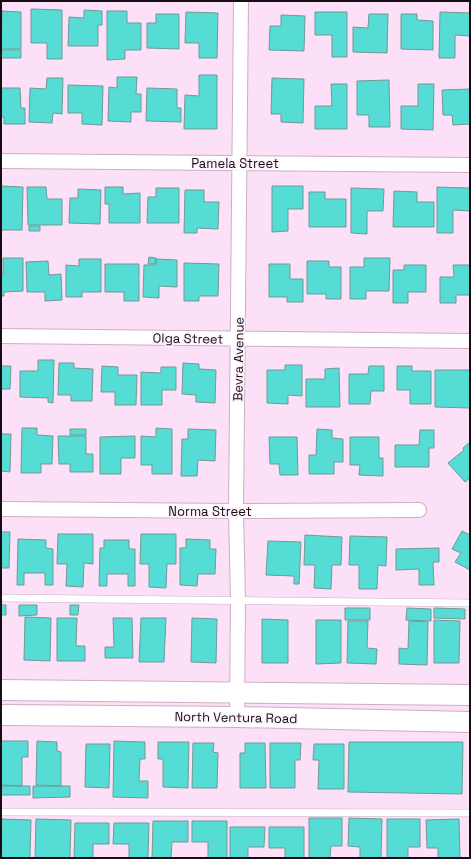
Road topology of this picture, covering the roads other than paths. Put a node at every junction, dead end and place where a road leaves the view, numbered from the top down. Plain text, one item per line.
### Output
1 (242, 1) edge
2 (1, 161) edge
3 (240, 163) junction
4 (470, 165) edge
5 (1, 336) edge
6 (238, 339) junction
7 (470, 341) edge
8 (1, 509) edge
9 (419, 510) dead end
10 (236, 512) junction
11 (1, 598) edge
12 (238, 600) junction
13 (470, 603) edge
14 (1, 690) edge
15 (238, 692) junction
16 (470, 695) edge
17 (1, 715) edge
18 (237, 717) junction
19 (470, 722) edge
20 (1, 812) edge
21 (470, 813) edge

1 - 3 street, Bevra Avenue
2 - 3 street, Pamela Street
3 - 4 street, Pamela Street
3 - 6 street, Bevra Avenue
5 - 6 street, Olga Street
6 - 7 street, Olga Street
6 - 10 street, Bevra Avenue
8 - 10 street, Norma Street
9 - 10 street, Norma Street
10 - 12 street, Bevra Avenue
11 - 12 lane
12 - 13 lane
12 - 15 street, Bevra Avenue
14 - 15 main road, North Ventura Road
15 - 16 main road, North Ventura Road
15 - 18 street, Bevra Avenue
17 - 18 main road, North Ventura Road
18 - 19 main road, North Ventura Road
20 - 21 lane

